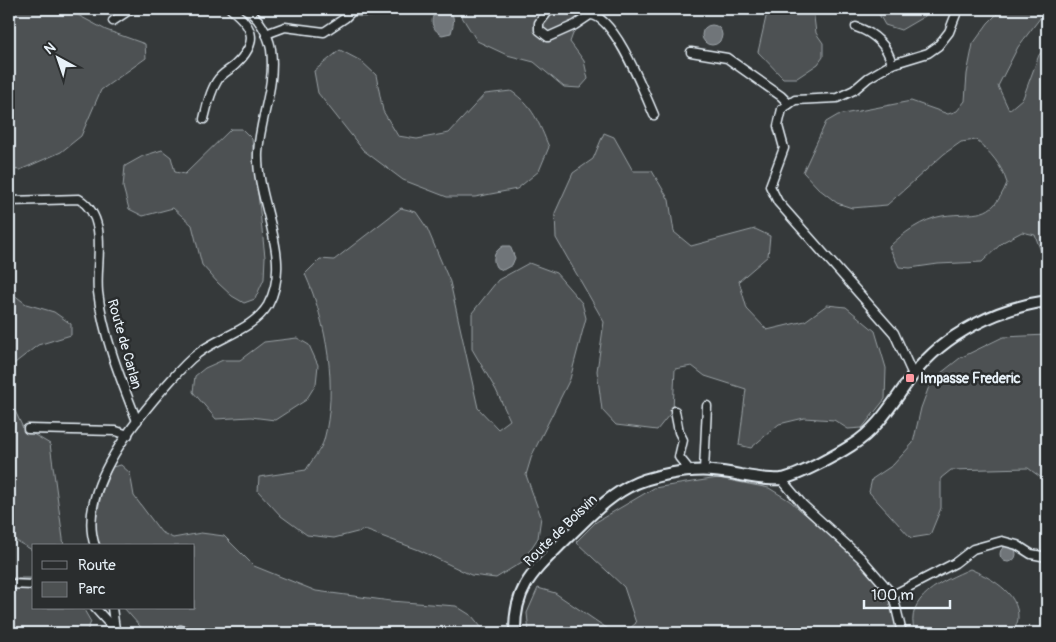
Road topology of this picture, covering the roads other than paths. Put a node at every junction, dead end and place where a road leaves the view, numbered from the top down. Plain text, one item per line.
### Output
1 (131, 9) edge
2 (230, 9) edge
3 (245, 9) edge
4 (354, 9) edge
5 (550, 9) edge
6 (958, 9) edge
7 (113, 21) dead end
8 (856, 27) dead end
9 (266, 34) junction
10 (691, 52) dead end
11 (892, 64) junction
12 (789, 104) junction
13 (654, 115) dead end
14 (204, 118) dead end
15 (9, 201) edge
16 (1047, 301) edge
17 (913, 375) junction
18 (707, 406) dead end
19 (675, 411) dead end
20 (137, 421) junction
21 (28, 429) dead end
22 (128, 435) junction
23 (704, 471) junction
24 (691, 472) junction
25 (781, 479) junction
26 (96, 544) edge
27 (1047, 556) edge
28 (9, 584) edge
29 (32, 585) edge
30 (893, 594) junction
31 (97, 610) edge
32 (112, 610) edge
33 (115, 632) edge
34 (175, 633) edge
35 (195, 633) edge
36 (515, 633) edge
37 (902, 633) edge

1 - 7 street
2 - 14 street
3 - 9 street
4 - 9 street
5 - 13 street
6 - 11 street
8 - 11 street
9 - 20 street
10 - 12 street
11 - 12 street
12 - 17 street
15 - 20 street, Route de Carlan
16 - 17 main road, Route de Boisvin
17 - 25 main road, Route de Boisvin
18 - 23 street
19 - 24 street
20 - 22 street
21 - 22 street
22 - 26 street
23 - 24 main road, Route de Boisvin
23 - 25 main road, Route de Boisvin
24 - 36 main road, Route de Boisvin
25 - 30 street
27 - 30 street
28 - 29 street
30 - 37 street
31 - 33 street
32 - 33 street
34 - 35 street

